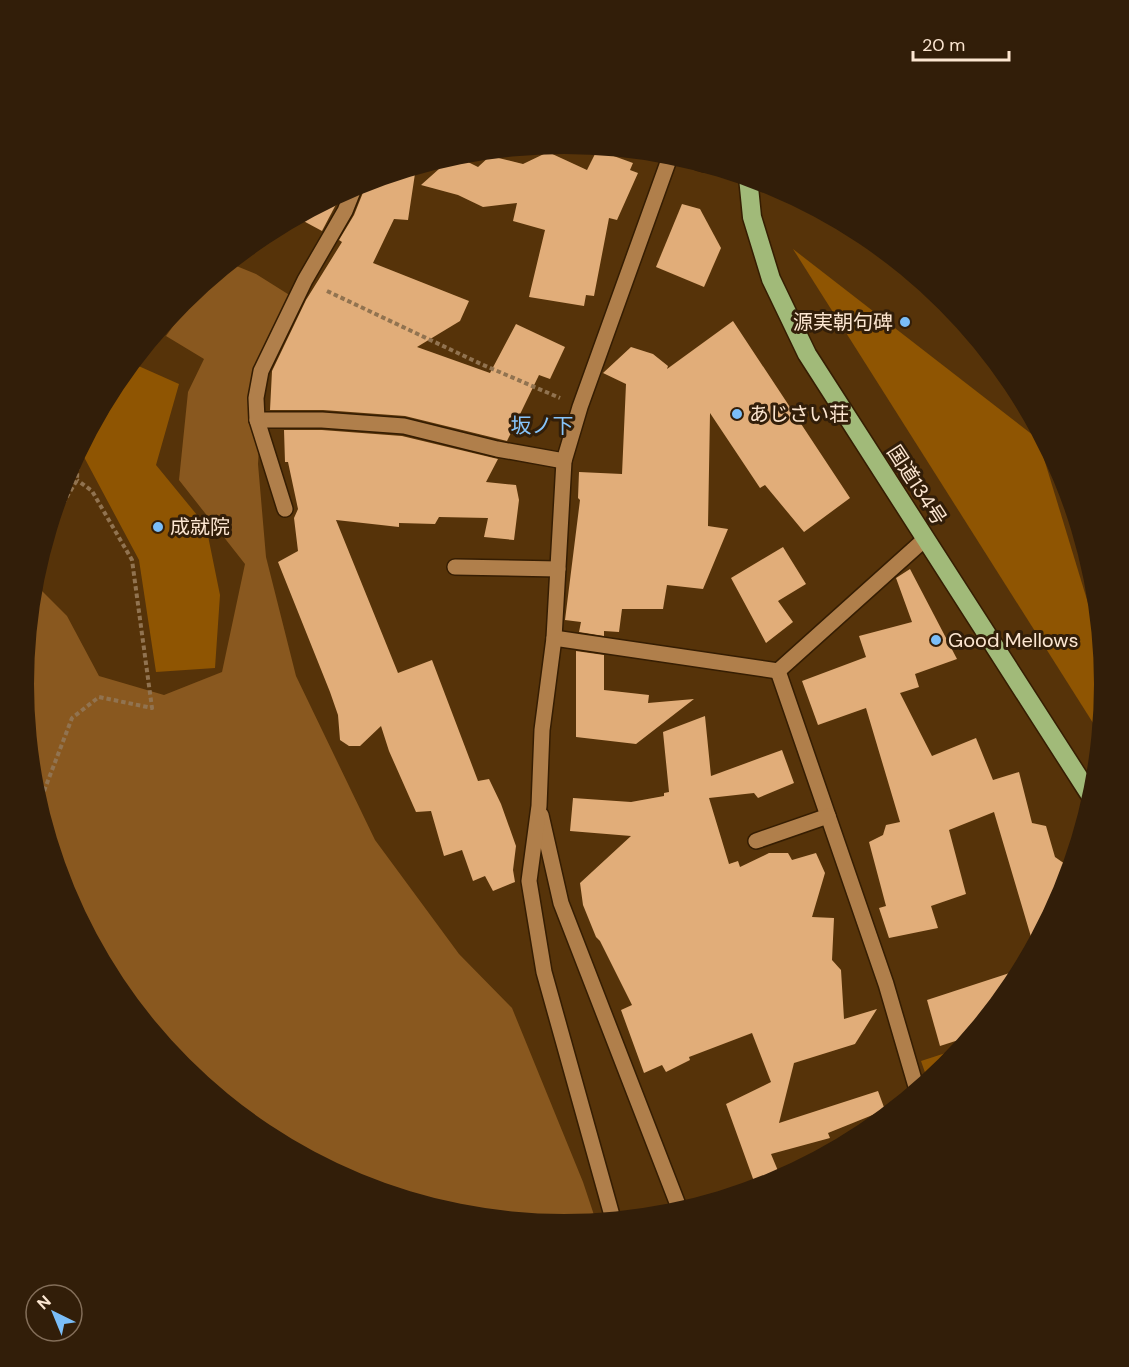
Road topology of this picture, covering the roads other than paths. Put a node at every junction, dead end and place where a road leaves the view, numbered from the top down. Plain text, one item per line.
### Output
1 (667, 164) edge
2 (749, 187) edge
3 (350, 199) edge
4 (257, 420) junction
5 (564, 461) junction
6 (285, 509) dead end
7 (925, 539) junction
8 (454, 567) dead end
9 (558, 569) junction
10 (554, 638) junction
11 (778, 671) junction
12 (1084, 786) edge
13 (539, 806) junction
14 (828, 816) junction
15 (756, 841) dead end
16 (914, 1082) edge
17 (677, 1201) edge
18 (611, 1211) edge

1 - 5 street
2 - 7 highway, 国道134号
3 - 4 street
4 - 5 street
4 - 6 street
5 - 9 street
7 - 11 street
7 - 12 highway, 国道134号
8 - 9 street
9 - 10 street
10 - 11 street
10 - 13 street
11 - 14 street
13 - 17 street
13 - 18 street
14 - 15 street
14 - 16 street

